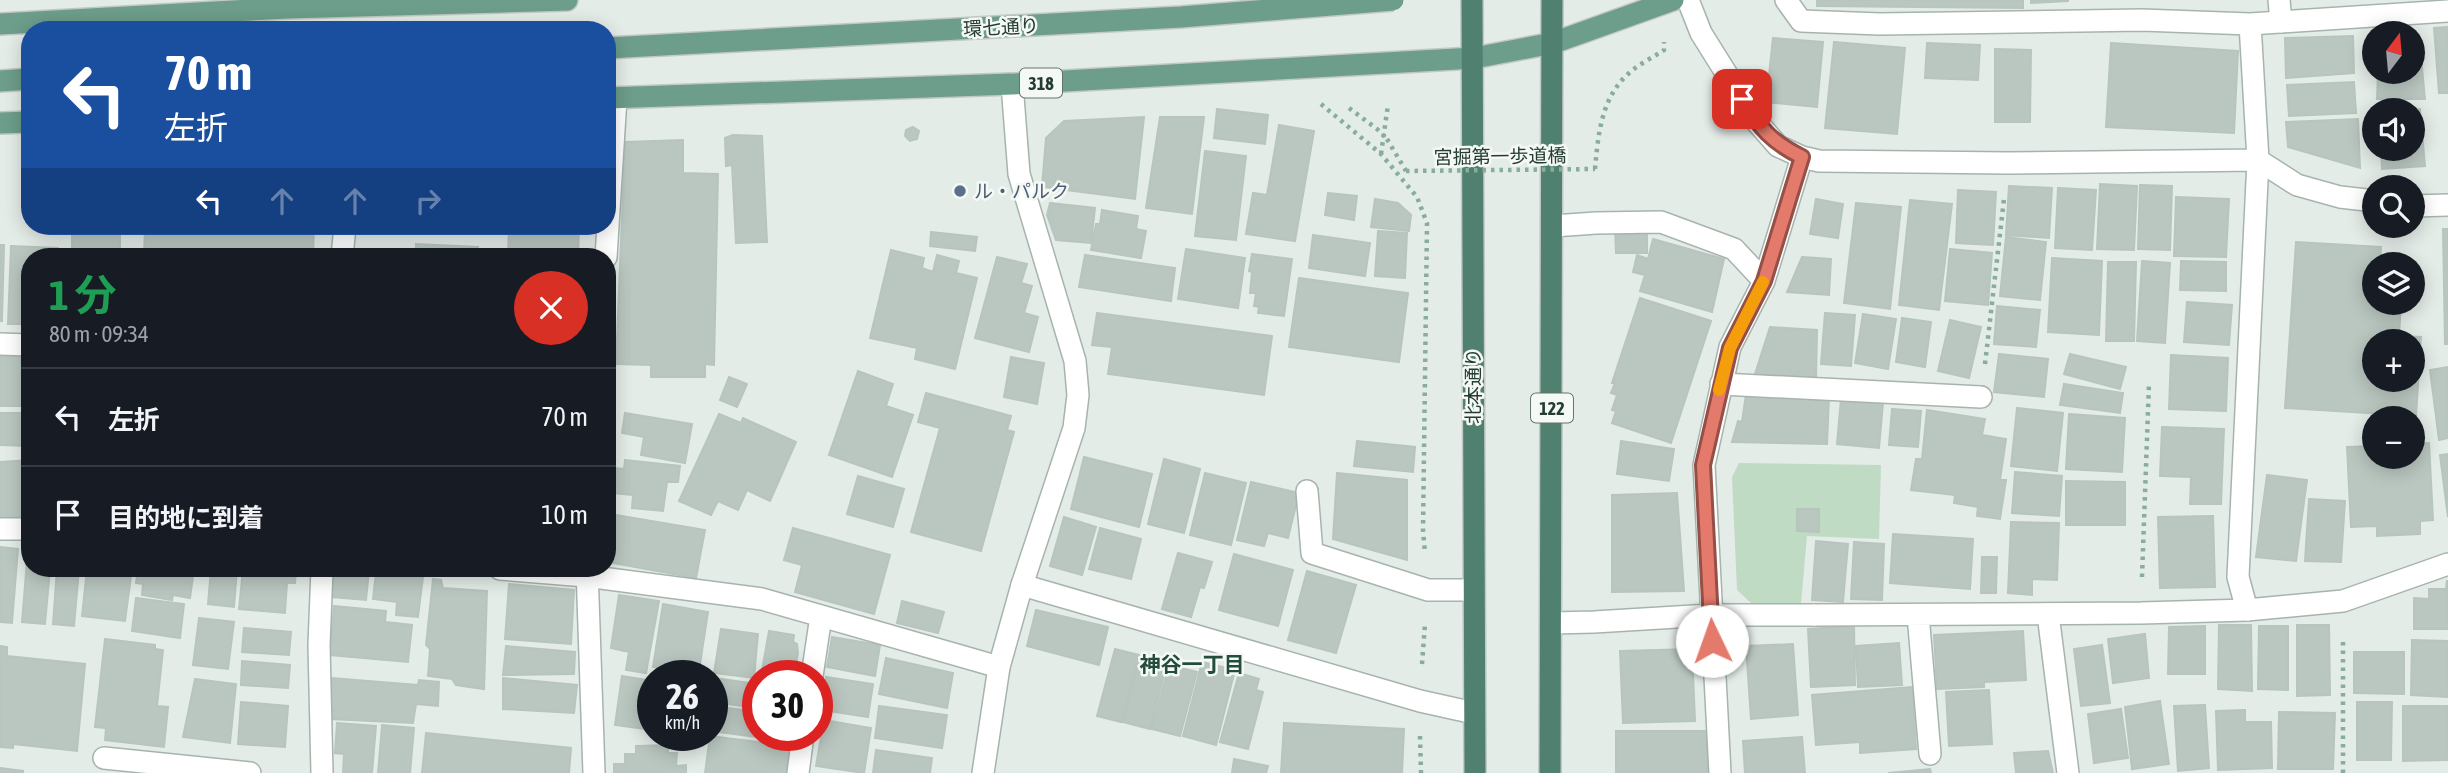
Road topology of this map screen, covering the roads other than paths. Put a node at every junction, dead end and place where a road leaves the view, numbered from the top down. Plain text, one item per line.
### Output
1 (567, 0) edge
2 (1393, 0) edge
3 (1472, 0) edge
4 (1552, 0) edge
5 (1673, 0) edge
6 (1688, 0) edge
7 (1786, 0) edge
8 (2279, 0) edge
9 (2437, 8) edge
10 (54, 21) edge
11 (2281, 22) junction
12 (21, 23) edge
13 (0, 24) edge
14 (2250, 24) junction
15 (1553, 43) junction
16 (616, 48) edge
17 (1474, 58) junction
18 (21, 80) edge
19 (0, 81) edge
20 (1012, 84) junction
21 (616, 98) edge
22 (21, 122) edge
23 (0, 123) edge
24 (1802, 157) junction
25 (2258, 160) junction
26 (2362, 200) edge
27 (2448, 205) edge
28 (2425, 206) edge
29 (1553, 226) junction
30 (1764, 281) junction
31 (0, 344) edge
32 (21, 345) edge
33 (1721, 384) junction
34 (1981, 397) road end
35 (1307, 491) dead end
36 (0, 529) edge
37 (21, 529) edge
38 (2448, 564) edge
39 (322, 577) edge
40 (586, 577) edge
41 (613, 577) edge
42 (1022, 585) junction
43 (1473, 590) junction
44 (2247, 610) junction
45 (2049, 614) junction
46 (1710, 615) junction
47 (1918, 615) junction
48 (821, 616) junction
49 (1552, 622) junction
50 (814, 660) edge
51 (999, 667) junction
52 (1474, 713) junction
53 (801, 751) edge
54 (1930, 754) dead end
55 (104, 758) dead end
56 (250, 773) edge
57 (322, 773) edge
58 (594, 773) edge
59 (798, 773) edge
60 (983, 773) edge
61 (1475, 773) edge
62 (1550, 773) edge
63 (1720, 773) edge
64 (2068, 773) edge

1 - 10 main road
2 - 16 main road, 環七通り, bridge
3 - 17 highway, 北本通り
4 - 15 highway, 122
5 - 15 main road, 318
6 - 24 street
7 - 14 street
8 - 11 street
9 - 11 street
11 - 14 street
12 - 13 main road
14 - 25 street
15 - 17 main road, 318
15 - 29 highway, 122
17 - 20 main road, 318
17 - 43 highway, 北本通り
18 - 19 main road
20 - 21 main road, 318
20 - 42 street
22 - 23 main road
24 - 25 street
24 - 30 street
25 - 26 street
25 - 44 street
27 - 28 street
29 - 30 street
29 - 49 highway, 122
30 - 33 street
31 - 32 street
33 - 34 street
33 - 46 street
35 - 43 street
36 - 37 street
38 - 44 street
39 - 57 street
40 - 58 street
41 - 48 street
42 - 51 street
42 - 52 street
43 - 52 highway, 北本通り
44 - 45 street
45 - 47 street
45 - 64 street
46 - 47 street
46 - 49 street
46 - 63 street
47 - 54 street
48 - 50 street
48 - 51 street
49 - 62 highway, 122
51 - 60 street
52 - 61 highway, 北本通り
53 - 59 street
55 - 56 street

